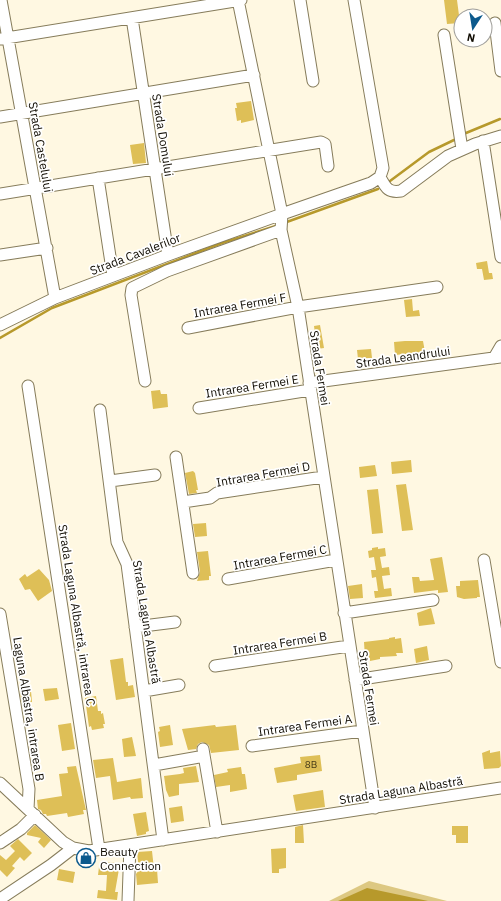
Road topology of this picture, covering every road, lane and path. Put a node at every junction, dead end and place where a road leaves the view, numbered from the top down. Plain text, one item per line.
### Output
1 (1, 0) edge
2 (238, 0) edge
3 (242, 0) edge
4 (300, 0) edge
5 (354, 0) edge
6 (132, 18) junction
7 (495, 23) dead end
8 (444, 35) dead end
9 (4, 38) edge
10 (501, 71) edge
11 (254, 75) junction
12 (313, 81) dead end
13 (144, 94) junction
14 (22, 114) junction
15 (0, 118) edge
16 (501, 136) edge
17 (484, 141) junction
18 (462, 149) junction
19 (269, 150) junction
20 (328, 166) dead end
21 (155, 169) junction
22 (380, 177) junction
23 (98, 178) junction
24 (36, 188) junction
25 (0, 194) edge
26 (281, 222) junction
27 (47, 248) junction
28 (0, 255) edge
29 (168, 255) junction
30 (501, 257) edge
31 (113, 276) junction
32 (437, 287) dead end
33 (55, 298) junction
34 (298, 307) junction
35 (0, 325) edge
36 (188, 328) dead end
37 (501, 346) edge
38 (497, 358) edge
39 (145, 381) dead end
40 (28, 386) dead end
41 (310, 387) junction
42 (199, 408) dead end
43 (100, 410) dead end
44 (176, 457) dead end
45 (156, 475) dead end
46 (324, 477) junction
47 (110, 481) junction
48 (183, 502) junction
49 (336, 560) junction
50 (484, 560) dead end
51 (194, 573) dead end
52 (228, 579) dead end
53 (433, 600) dead end
54 (344, 612) junction
55 (0, 614) edge
56 (175, 622) dead end
57 (136, 628) junction
58 (349, 646) junction
59 (501, 662) edge
60 (215, 666) dead end
61 (446, 666) dead end
62 (355, 680) junction
63 (179, 685) dead end
64 (144, 691) junction
65 (362, 731) junction
66 (252, 746) dead end
67 (154, 765) junction
68 (0, 783) edge
69 (501, 788) edge
70 (375, 808) junction
71 (32, 812) junction
72 (217, 832) junction
73 (163, 840) junction
74 (0, 843) edge
75 (130, 845) junction
76 (73, 848) junction
77 (100, 850) junction
78 (0, 899) edge
79 (128, 901) edge

1 - 9 street, Strada Castelului
2 - 3 street
2 - 6 street
2 - 11 street, Strada Fermei
4 - 12 street
5 - 22 street
6 - 9 street
6 - 13 street, Strada Domului
7 - 10 street
8 - 18 street
9 - 14 street, Strada Castelului
11 - 13 street
11 - 19 street, Strada Fermei
13 - 14 street
13 - 21 street, Strada Domului
14 - 15 street
14 - 24 street, Strada Castelului
16 - 17 street
17 - 18 street
17 - 30 street
18 - 22 street
19 - 20 street
19 - 21 street
19 - 26 street, Strada Fermei
21 - 23 street
21 - 29 street, Strada Domului
22 - 26 street
23 - 24 street
23 - 31 street
24 - 25 street
24 - 27 street, Strada Castelului
26 - 29 street, Strada Cavalerilor
26 - 34 street, Strada Fermei
26 - 39 street
27 - 28 street
27 - 33 street, Strada Castelului
29 - 31 street, Strada Cavalerilor
31 - 33 street, Strada Cavalerilor
32 - 34 street, Intrarea Fermei F
33 - 35 street, Strada Cavalerilor
34 - 36 street, Intrarea Fermei F
34 - 41 street, Strada Fermei
37 - 38 street
38 - 41 street, Strada Leandrului
40 - 77 street, Strada Laguna Albastră, intrarea C
41 - 42 street, Intrarea Fermei E
41 - 46 street, Strada Fermei
43 - 47 street, Strada Laguna Albastră
44 - 48 street
45 - 47 street
46 - 48 street, Intrarea Fermei D
46 - 49 street, Strada Fermei
47 - 57 street, Strada Laguna Albastră
48 - 51 street
49 - 52 street, Intrarea Fermei C
49 - 54 street, Strada Fermei
50 - 59 street
53 - 54 street
54 - 58 street, Strada Fermei
55 - 71 street, Laguna Albastra, intrarea B
56 - 57 street
57 - 64 street, Strada Laguna Albastră
58 - 60 street, Intrarea Fermei B
58 - 62 street, Strada Fermei
61 - 62 street
62 - 65 street, Strada Fermei
63 - 64 street
64 - 67 street, Strada Laguna Albastră
65 - 66 street, Intrarea Fermei A
65 - 70 street, Strada Fermei
67 - 72 street
67 - 73 street, Strada Laguna Albastră
68 - 71 street, Strada Laguna Albastră
69 - 70 street, Strada Laguna Albastră
70 - 72 street, Strada Laguna Albastră
71 - 74 street
71 - 76 street, Strada Laguna Albastră
72 - 73 street, Strada Laguna Albastră
73 - 75 street, Strada Laguna Albastră
75 - 77 street, Strada Laguna Albastră
75 - 79 street
76 - 77 street, Strada Laguna Albastră
76 - 78 street

